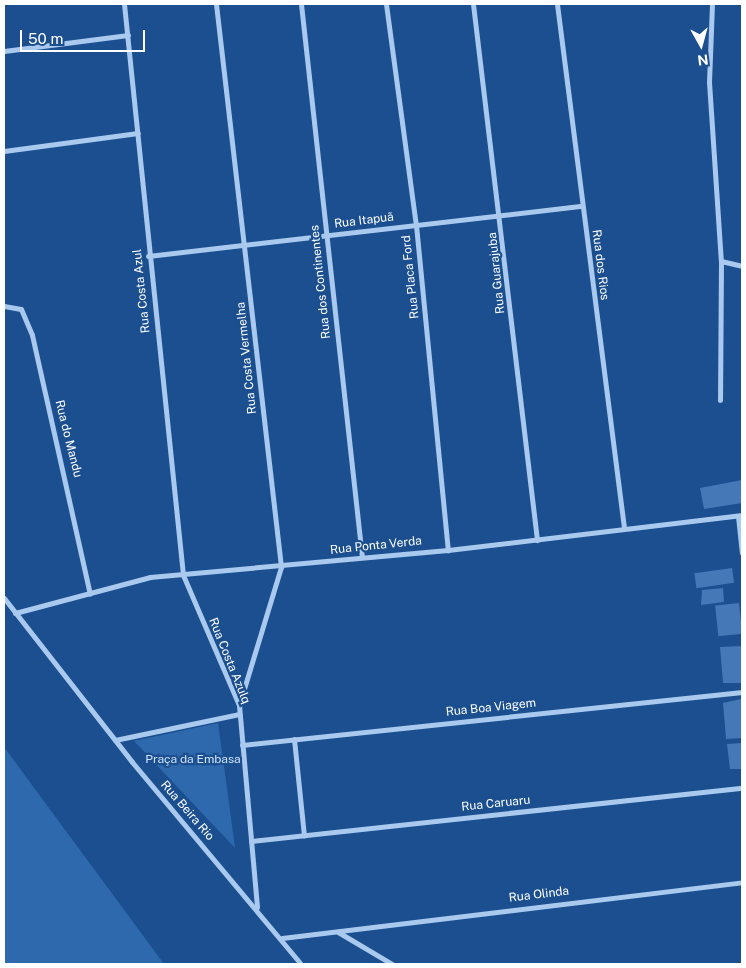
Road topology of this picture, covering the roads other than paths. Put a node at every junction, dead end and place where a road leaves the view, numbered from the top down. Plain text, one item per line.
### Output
1 (124, 4) edge
2 (216, 4) edge
3 (301, 4) edge
4 (386, 4) edge
5 (473, 4) edge
6 (557, 4) edge
7 (712, 4) edge
8 (128, 35) junction
9 (4, 51) edge
10 (138, 133) junction
11 (4, 151) edge
12 (582, 206) junction
13 (501, 215) junction
14 (416, 225) junction
15 (326, 235) junction
16 (244, 245) junction
17 (148, 256) junction
18 (721, 262) junction
19 (742, 266) edge
20 (4, 306) edge
21 (720, 400) dead end
22 (740, 515) edge
23 (624, 528) junction
24 (537, 540) junction
25 (448, 550) junction
26 (742, 553) edge
27 (362, 557) junction
28 (281, 567) junction
29 (183, 575) junction
30 (90, 594) junction
31 (4, 598) edge
32 (15, 612) junction
33 (742, 692) edge
34 (239, 705) junction
35 (240, 714) junction
36 (294, 739) junction
37 (115, 740) junction
38 (242, 745) junction
39 (742, 788) edge
40 (304, 835) junction
41 (251, 841) junction
42 (742, 882) edge
43 (257, 907) junction
44 (338, 932) junction
45 (282, 938) junction
46 (301, 964) edge
47 (392, 964) edge

1 - 8 street, Rua Costa Azul
2 - 16 street, Rua Costa Vermelha
3 - 15 street, Rua dos Continentes
4 - 14 street, Rua Placa Ford
5 - 13 street, Rua Guarajuba
6 - 12 street, Rua dos Rios
7 - 18 street
8 - 9 street
8 - 10 street, Rua Costa Azul
10 - 11 street
10 - 17 street, Rua Costa Azul
12 - 13 street, Rua Itapuã
12 - 23 street, Rua dos Rios
13 - 14 street, Rua Itapuã
13 - 24 street, Rua Guarajuba
14 - 15 street, Rua Itapuã
14 - 25 street, Rua Placa Ford
15 - 16 street, Rua Itapuã
15 - 27 street, Rua dos Continentes
16 - 17 street, Rua Itapuã
16 - 28 street, Rua Costa Vermelha
17 - 29 street, Rua Costa Azul
18 - 19 street
18 - 21 street
20 - 30 street, Rua do Mandu
22 - 23 street, Rua Ponta Verda
22 - 26 street
23 - 24 street, Rua Ponta Verda
24 - 25 street, Rua Ponta Verda
25 - 27 street, Rua Ponta Verda
27 - 28 street, Rua Ponta Verda
28 - 29 street, Rua Ponta Verda
28 - 34 street, Rua Costa Vermelha
29 - 30 street, Rua Ponta Verda
29 - 34 street, Rua Costa Azulq
30 - 32 street, Rua Ponta Verda
31 - 32 street, Rua Beira Rio
32 - 37 street, Rua Beira Rio
33 - 36 street, Rua Boa Viagem
34 - 35 street, Rua Costa Azulq
35 - 37 street
35 - 38 street, Rua Costa Azulq
36 - 38 street, Rua Boa Viagem
36 - 40 street
37 - 43 street, Rua Beira Rio
38 - 41 street, Rua Costa Azulq
39 - 40 street, Rua Caruaru
40 - 41 street, Rua Caruaru
41 - 43 street, Rua Costa Azulq
42 - 44 street, Rua Olinda
43 - 45 street, Rua Beira Rio
44 - 45 street, Rua Olinda
44 - 47 street
45 - 46 street, Rua Beira Rio

